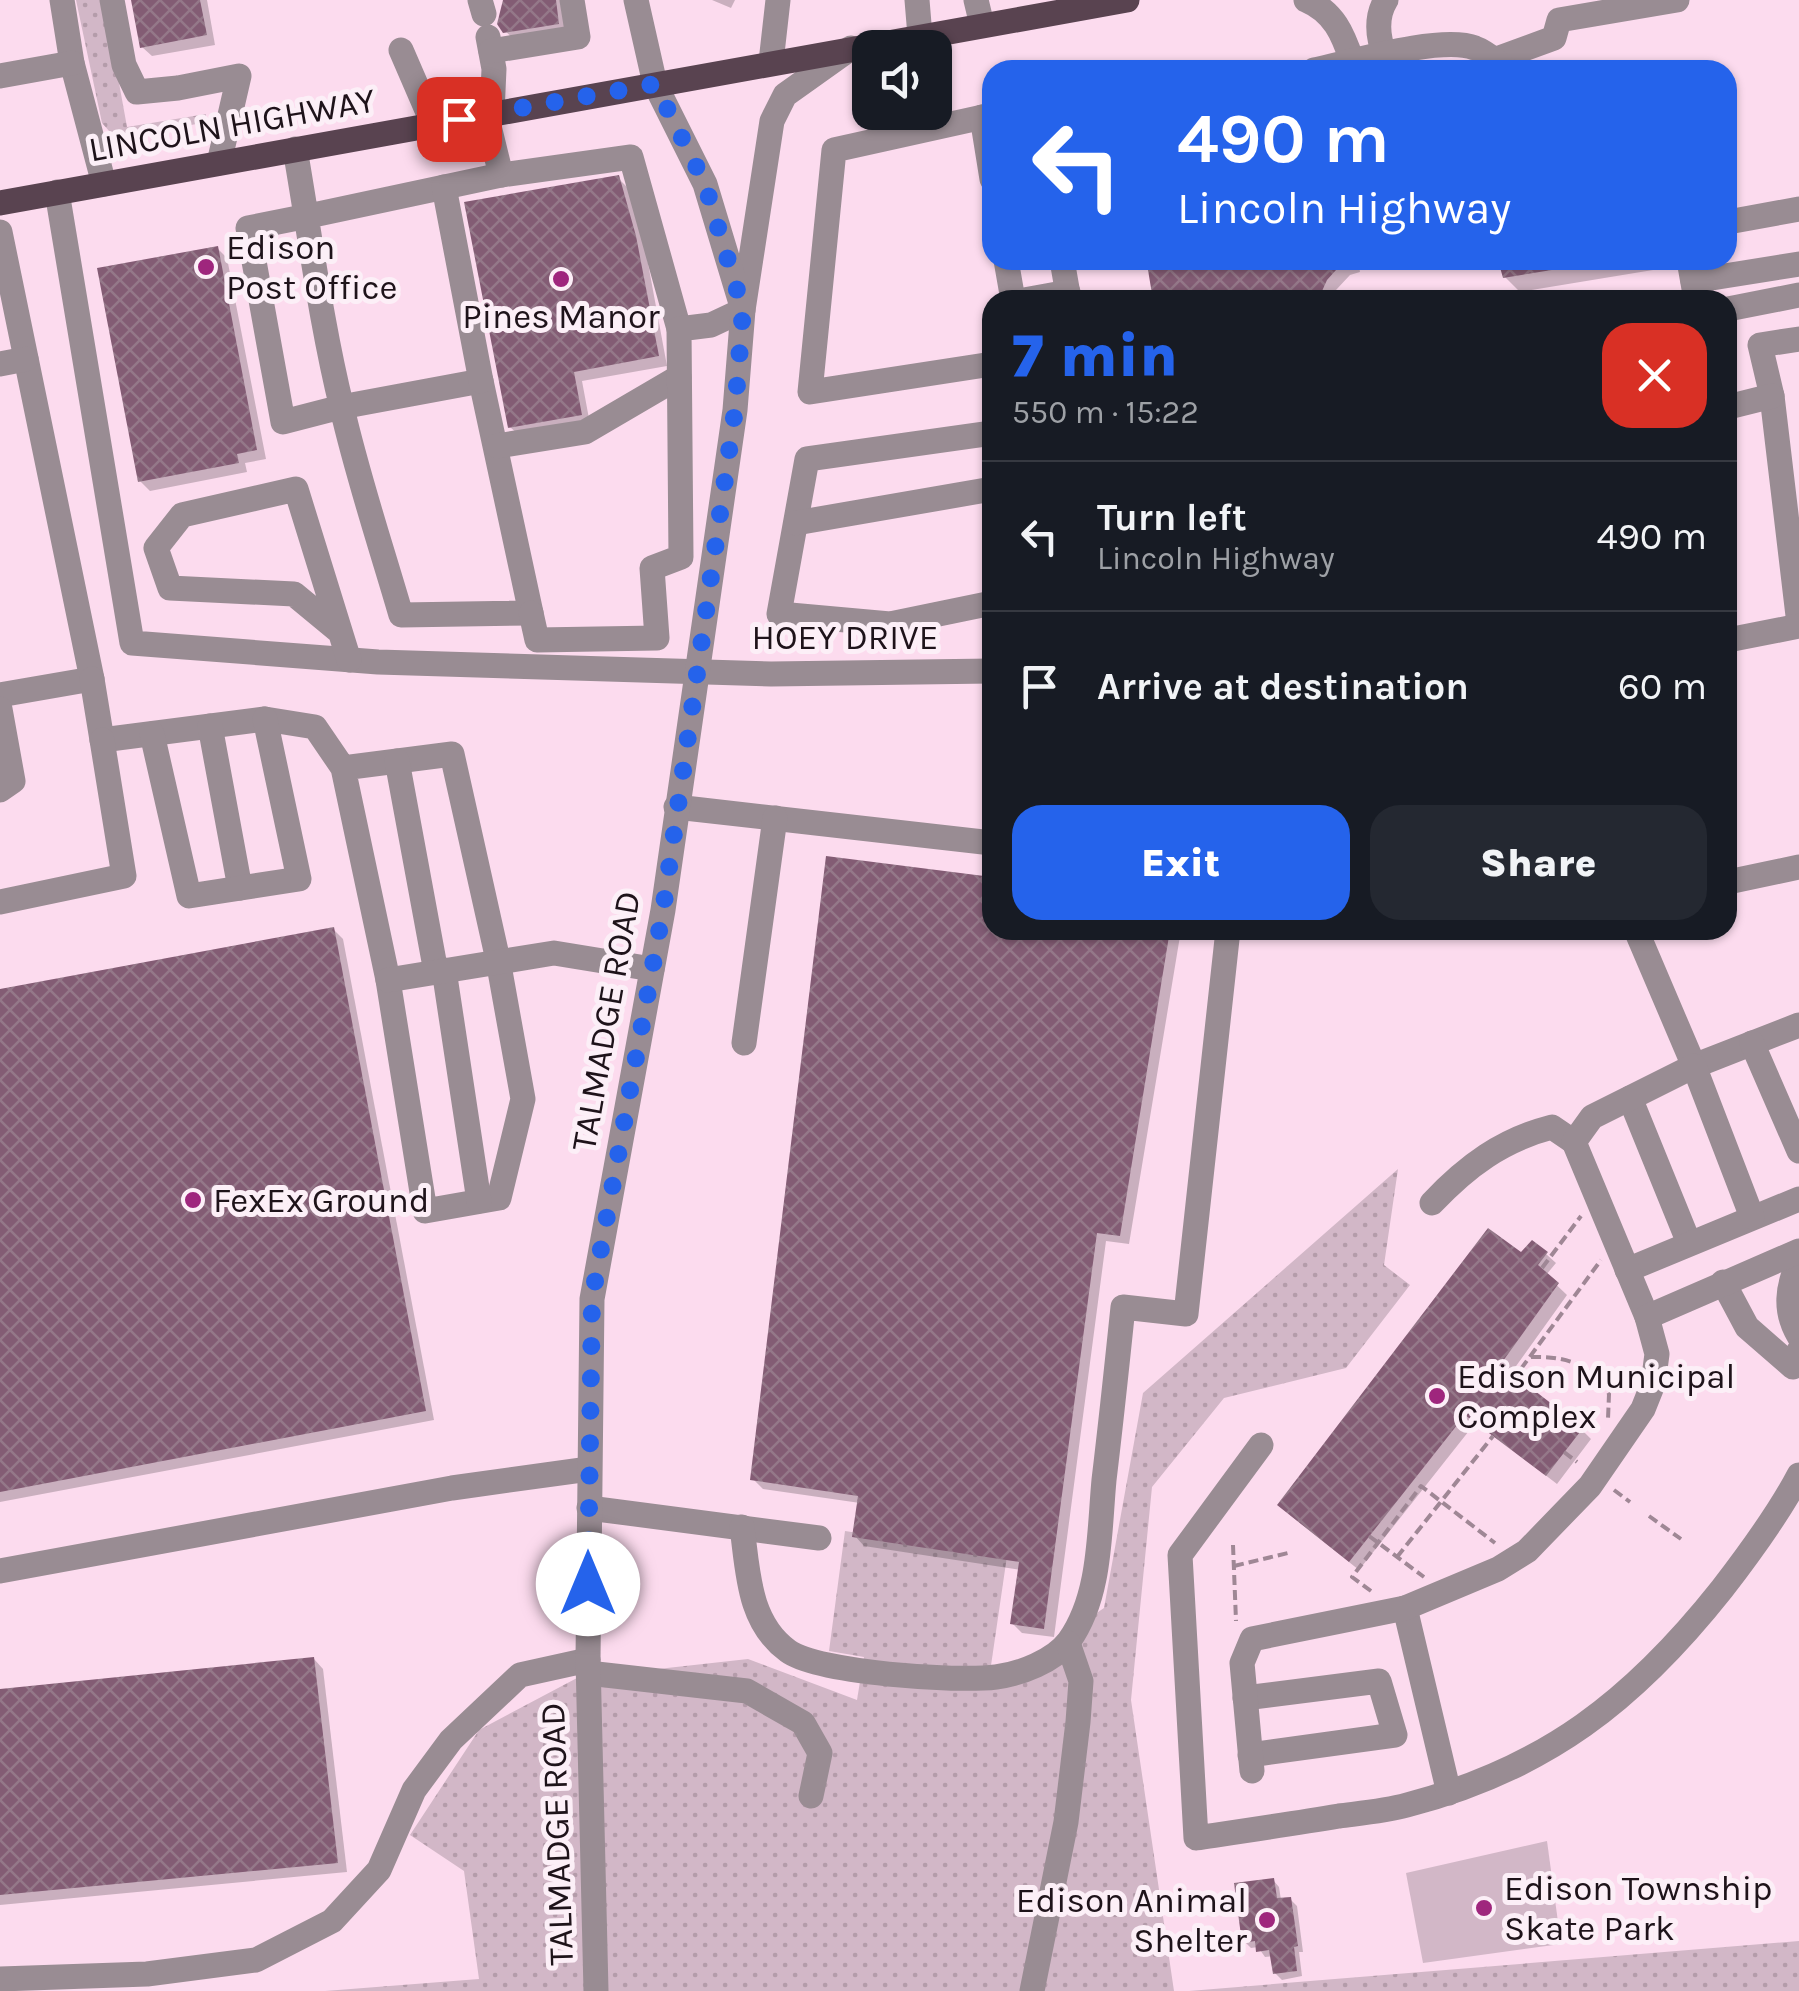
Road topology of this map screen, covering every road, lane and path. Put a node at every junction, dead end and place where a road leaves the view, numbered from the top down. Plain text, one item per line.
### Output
1 (62, 0) edge
2 (112, 0) edge
3 (572, 0) edge
4 (636, 0) edge
5 (778, 0) edge
6 (917, 0) edge
7 (1127, 0) edge
8 (1306, 0) edge
9 (1386, 0) edge
10 (1677, 0) edge
11 (979, 12) edge
12 (485, 18) edge
13 (920, 30) edge
14 (935, 30) edge
15 (852, 48) joint
16 (401, 50) dead end
17 (1385, 54) junction
18 (1351, 60) edge
19 (1360, 60) edge
20 (1494, 60) edge
21 (1511, 60) edge
22 (771, 62) junction
23 (72, 63) junction
24 (0, 76) edge
25 (655, 84) junction
26 (489, 114) junction
27 (982, 117) edge
28 (433, 124) junction
29 (295, 149) junction
30 (219, 163) junction
31 (501, 175) junction
32 (104, 184) junction
33 (444, 187) junction
34 (57, 192) junction
35 (0, 202) edge
36 (1799, 209) edge
37 (306, 216) junction
38 (1737, 220) edge
39 (0, 232) edge
40 (1799, 264) edge
41 (1692, 280) edge
42 (1799, 295) edge
43 (1737, 306) edge
44 (743, 310) junction
45 (678, 329) junction
46 (1799, 339) edge
47 (26, 359) junction
48 (0, 364) edge
49 (982, 366) edge
50 (679, 378) junction
51 (482, 381) junction
52 (1772, 396) junction
53 (1737, 405) edge
54 (342, 407) junction
55 (982, 434) edge
56 (497, 446) junction
57 (982, 492) edge
58 (796, 523) junction
59 (982, 606) edge
60 (531, 613) junction
61 (1799, 625) edge
62 (340, 632) junction
63 (1737, 638) edge
64 (349, 660) junction
65 (697, 671) junction
66 (982, 671) edge
67 (92, 679) junction
68 (0, 695) edge
69 (0, 709) edge
70 (266, 719) junction
71 (210, 726) junction
72 (152, 734) junction
73 (102, 740) junction
74 (397, 761) junction
75 (343, 768) junction
76 (0, 790) edge
77 (676, 807) junction
78 (775, 818) junction
79 (982, 842) edge
80 (1799, 867) edge
81 (1737, 880) edge
82 (240, 888) junction
83 (0, 902) edge
84 (1227, 940) edge
85 (1640, 940) edge
86 (498, 960) junction
87 (652, 969) junction
88 (440, 971) junction
89 (388, 980) junction
90 (1799, 1025) edge
91 (744, 1043) dead end
92 (1752, 1043) junction
93 (1694, 1066) junction
94 (1630, 1098) junction
95 (1574, 1142) junction
96 (1799, 1150) edge
97 (1799, 1198) edge
98 (480, 1201) junction
99 (1432, 1204) dead end
100 (1583, 1213) dead end
101 (1752, 1217) junction
102 (1690, 1243) junction
103 (1799, 1251) edge
104 (1602, 1259) dead end
105 (1799, 1261) edge
106 (1542, 1268) dead end
107 (1626, 1270) junction
108 (1723, 1282) junction
109 (1647, 1317) junction
110 (1799, 1336) edge
111 (1799, 1351) edge
112 (1530, 1357) junction
113 (1512, 1381) dead end
114 (1610, 1434) dead end
115 (1493, 1436) dead end
116 (1262, 1446) dead end
117 (1564, 1452) dead end
118 (1585, 1468) dead end
119 (589, 1469) junction
120 (1799, 1476) edge
121 (1608, 1485) dead end
122 (1441, 1501) junction
123 (1630, 1502) dead end
124 (589, 1508) junction
125 (1650, 1516) dead end
126 (742, 1528) junction
127 (1369, 1536) dead end
128 (819, 1538) dead end
129 (1681, 1539) dead end
130 (1378, 1543) junction
131 (1233, 1545) dead end
132 (1502, 1549) dead end
133 (1292, 1552) dead end
134 (1397, 1558) junction
135 (1234, 1566) junction
136 (0, 1570) edge
137 (1429, 1585) dead end
138 (1380, 1598) dead end
139 (1405, 1608) junction
140 (1236, 1611) dead end
141 (1068, 1643) junction
142 (588, 1666) junction
143 (1245, 1698) junction
144 (1449, 1792) junction
145 (811, 1796) dead end
146 (0, 1979) edge
147 (596, 1991) edge
148 (1032, 1991) edge

1 - 23 street
2 - 30 street
3 - 12 street
4 - 25 street, TALMADGE ROAD
5 - 22 street
6 - 13 street
7 - 11 main road, LINCOLN HIGHWAY
8 - 18 street
9 - 17 street
10 - 21 street
11 - 14 main road, LINCOLN HIGHWAY
12 - 26 street
15 - 22 main road, LINCOLN HIGHWAY
15 - 44 street
16 - 28 street
17 - 19 street
17 - 20 street
22 - 25 main road, LINCOLN HIGHWAY
23 - 24 street
23 - 32 street
25 - 26 main road, LINCOLN HIGHWAY
25 - 44 street, TALMADGE ROAD
26 - 28 main road, LINCOLN HIGHWAY
26 - 31 street
27 - 49 street
28 - 29 main road, LINCOLN HIGHWAY
29 - 30 main road, LINCOLN HIGHWAY
29 - 37 street
30 - 32 main road, LINCOLN HIGHWAY
31 - 33 street
31 - 45 street
32 - 34 main road, LINCOLN HIGHWAY
33 - 37 street
33 - 51 street
34 - 35 main road, LINCOLN HIGHWAY
34 - 64 street, HOEY DRIVE
36 - 38 street
37 - 54 street
37 - 54 street
39 - 47 street
40 - 41 street
42 - 43 street
44 - 45 street
44 - 65 street, TALMADGE ROAD
45 - 50 street
46 - 52 street
47 - 48 street
47 - 67 street
50 - 56 street
50 - 60 street
51 - 54 street
51 - 56 street
52 - 53 street
52 - 61 street
54 - 60 street
55 - 58 street
56 - 60 street
57 - 58 street
58 - 59 street
61 - 63 street
62 - 62 street
62 - 64 street
64 - 65 street, HOEY DRIVE
65 - 66 street, HOEY DRIVE
65 - 77 street, TALMADGE ROAD
67 - 68 street
67 - 73 street
69 - 76 street
70 - 71 street
70 - 75 street
70 - 82 street
71 - 72 street
71 - 82 street
72 - 73 street
72 - 82 street
73 - 83 street
74 - 75 street
74 - 86 street
74 - 88 street
75 - 89 street
77 - 78 street
77 - 87 street, TALMADGE ROAD
78 - 79 street
78 - 91 street
80 - 81 street
84 - 141 street
85 - 93 street
86 - 87 street
86 - 88 street
86 - 98 street
87 - 119 street, TALMADGE ROAD
88 - 89 street
88 - 98 street
89 - 98 street
90 - 92 street
92 - 93 street
92 - 96 street
93 - 94 street
93 - 101 street
94 - 95 street
94 - 102 street
95 - 99 street
95 - 107 street
97 - 101 street
100 - 106 path
101 - 102 street
102 - 107 street
103 - 108 street
104 - 112 path
105 - 110 street
107 - 109 street
108 - 109 street
108 - 111 street
109 - 139 street
112 - 113 path
112 - 114 path
115 - 122 path
116 - 144 street
117 - 118 path
119 - 124 street, TALMADGE ROAD
119 - 136 street
120 - 144 street
121 - 123 path
122 - 130 path
122 - 132 path
122 - 134 path
124 - 126 street
124 - 142 street, TALMADGE ROAD
125 - 129 path
126 - 128 street
126 - 141 street
127 - 130 path
130 - 134 path
130 - 138 path
131 - 135 path
133 - 135 path
134 - 137 path
135 - 140 path
139 - 143 street
139 - 144 street
141 - 148 street
142 - 145 street
142 - 146 street
142 - 147 street, TALMADGE ROAD
143 - 143 street

